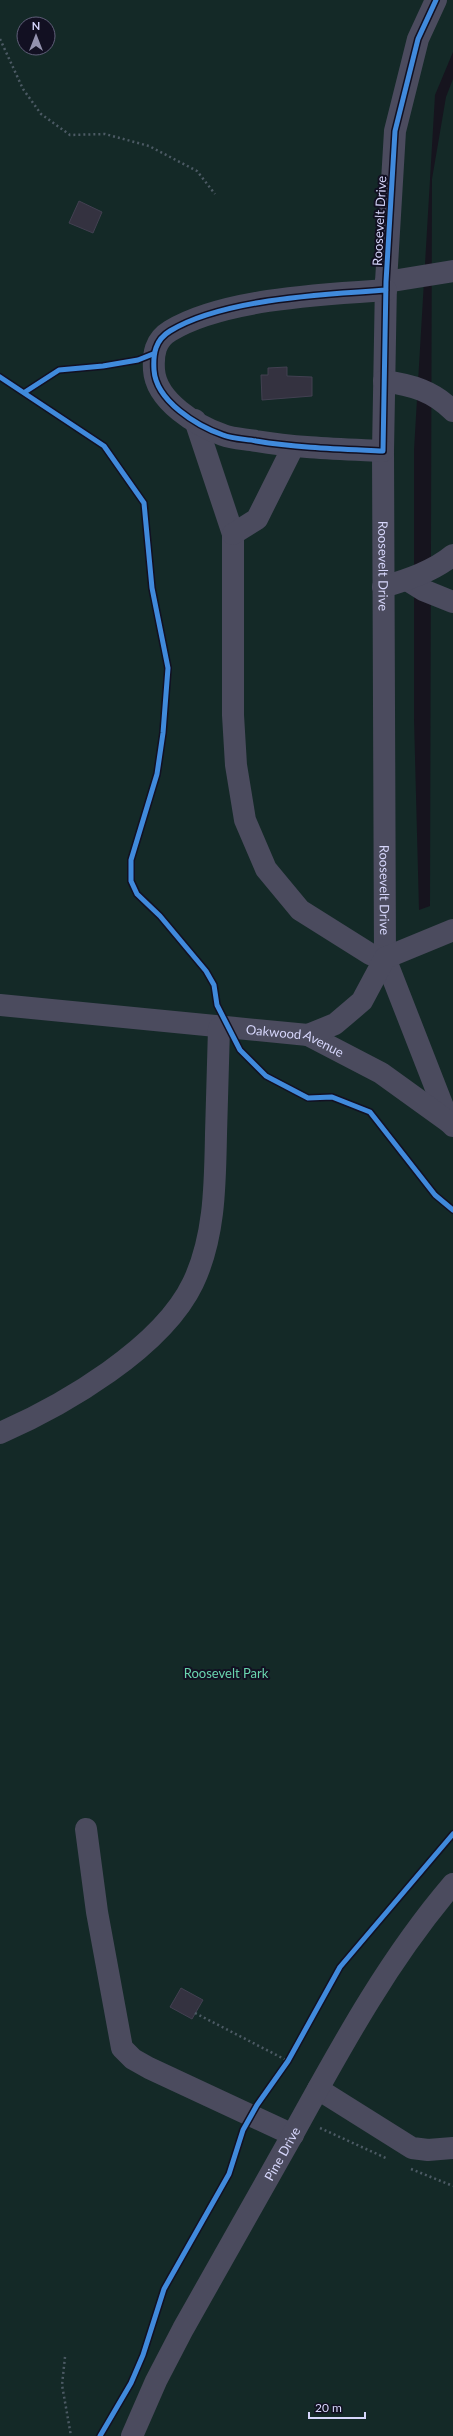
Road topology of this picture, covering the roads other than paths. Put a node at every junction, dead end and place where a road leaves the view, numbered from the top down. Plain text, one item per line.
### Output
1 (436, 0) edge
2 (453, 271) edge
3 (386, 286) junction
4 (384, 381) junction
5 (453, 411) edge
6 (194, 420) junction
7 (293, 447) junction
8 (383, 451) junction
9 (233, 534) junction
10 (453, 555) edge
11 (407, 580) junction
12 (383, 587) junction
13 (453, 602) edge
14 (453, 930) edge
15 (384, 958) junction
16 (0, 1005) edge
17 (219, 1028) junction
18 (308, 1035) junction
19 (451, 1124) edge
20 (0, 1433) edge
21 (86, 1829) dead end
22 (453, 1884) edge
23 (318, 2089) junction
24 (297, 2127) junction
25 (453, 2148) edge
26 (132, 2436) edge

1 - 3 street, Roosevelt Drive
2 - 3 street
3 - 4 street, Roosevelt Drive
3 - 6 street
4 - 5 street
4 - 8 street, Roosevelt Drive
6 - 7 street
6 - 9 street
7 - 8 street
7 - 9 street
8 - 12 street, Roosevelt Drive
9 - 15 street
10 - 11 street
11 - 12 street
11 - 13 street
12 - 15 street, Roosevelt Drive
14 - 15 street
15 - 18 street
15 - 19 street, Roosevelt Drive
16 - 17 street, Oakwood Avenue
17 - 18 street, Oakwood Avenue
17 - 20 street
18 - 19 street, Oakwood Avenue
21 - 24 street
22 - 23 street, Pine Drive
23 - 24 street, Pine Drive
23 - 25 street
24 - 26 street, Pine Drive

